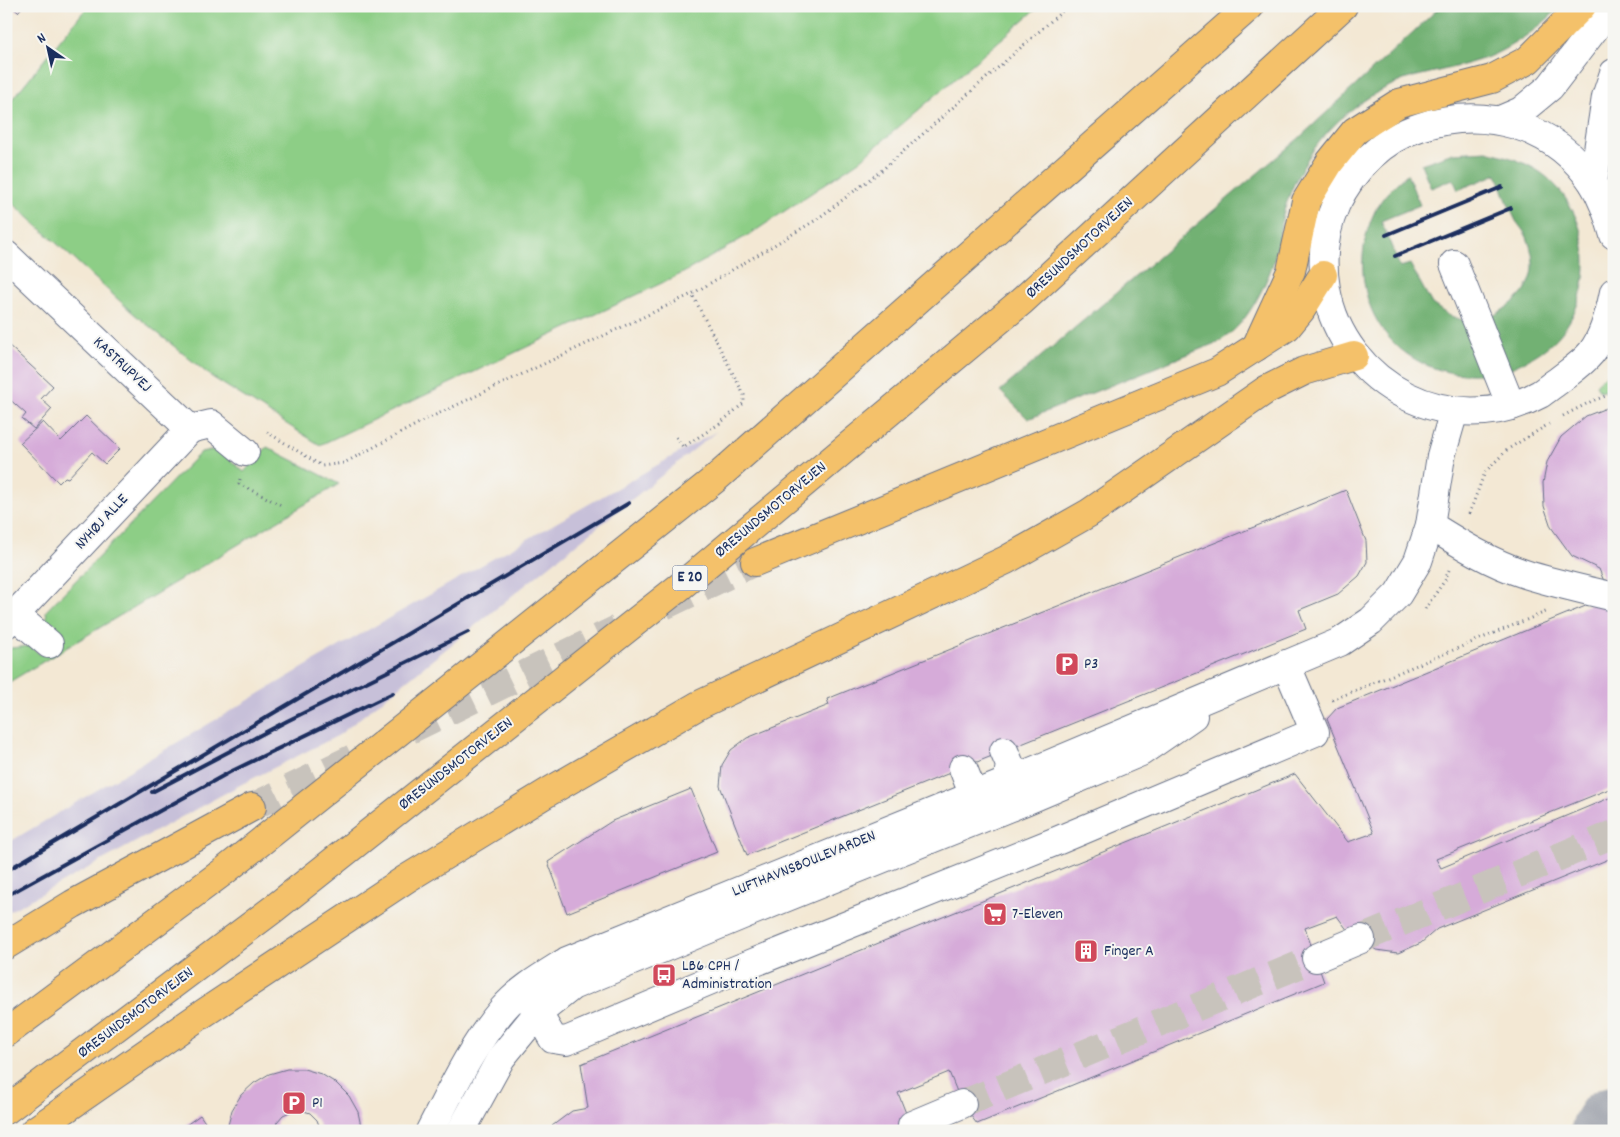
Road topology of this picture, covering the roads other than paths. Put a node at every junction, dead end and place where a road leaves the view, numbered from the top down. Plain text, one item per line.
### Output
1 (1250, 6) edge
2 (1342, 6) edge
3 (1582, 6) edge
4 (1612, 6) edge
5 (1614, 73) edge
6 (1500, 120) junction
7 (1593, 182) junction
8 (1614, 235) edge
9 (6, 256) edge
10 (1454, 264) dead end
11 (1323, 275) junction
12 (1614, 292) edge
13 (1614, 336) edge
14 (1256, 347) junction
15 (1592, 352) junction
16 (1354, 356) junction
17 (1511, 406) junction
18 (1454, 411) junction
19 (190, 429) junction
20 (245, 452) road end
21 (1430, 525) junction
22 (755, 562) tunnel mouth
23 (1610, 596) dead end
24 (11, 620) edge
25 (49, 644) dead end
26 (1286, 664) junction
27 (1246, 681) junction
28 (963, 768) dead end
29 (1008, 776) junction
30 (252, 806) tunnel mouth
31 (978, 806) junction
32 (1361, 940) tunnel mouth
33 (6, 945) edge
34 (1316, 958) tunnel mouth
35 (524, 990) junction
36 (537, 1014) junction
37 (6, 1033) edge
38 (962, 1104) tunnel mouth
39 (6, 1110) edge
40 (912, 1125) dead end
41 (34, 1131) edge
42 (430, 1131) edge
43 (461, 1131) edge

1 - 37 highway
2 - 39 highway, ØRESUNDSMOTORVEJEN / E 20
3 - 14 highway
4 - 6 street
5 - 7 street
6 - 7 street
6 - 11 street
7 - 8 street
9 - 19 street, KASTRUPVEJ
10 - 17 street
11 - 14 highway
11 - 16 street
12 - 15 street
13 - 15 street
14 - 22 highway
15 - 17 street
16 - 18 street
16 - 41 highway
17 - 18 street
18 - 21 street, LUFTHAVNSBOULEVARDEN
19 - 20 street
19 - 24 street, NYHØJ ALLE
21 - 23 street
21 - 26 street, LUFTHAVNSBOULEVARDEN
24 - 25 street, NYHØJ ALLE
26 - 27 street, LUFTHAVNSBOULEVARDEN
26 - 36 street
27 - 29 street, LUFTHAVNSBOULEVARDEN
27 - 29 street, LUFTHAVNSBOULEVARDEN
28 - 31 street
29 - 31 street, LUFTHAVNSBOULEVARDEN
30 - 33 highway
31 - 35 street, LUFTHAVNSBOULEVARDEN
31 - 36 street, LUFTHAVNSBOULEVARDEN
32 - 34 street
35 - 36 street
35 - 42 street, LUFTHAVNSBOULEVARDEN
36 - 43 street, LUFTHAVNSBOULEVARDEN
38 - 40 street

